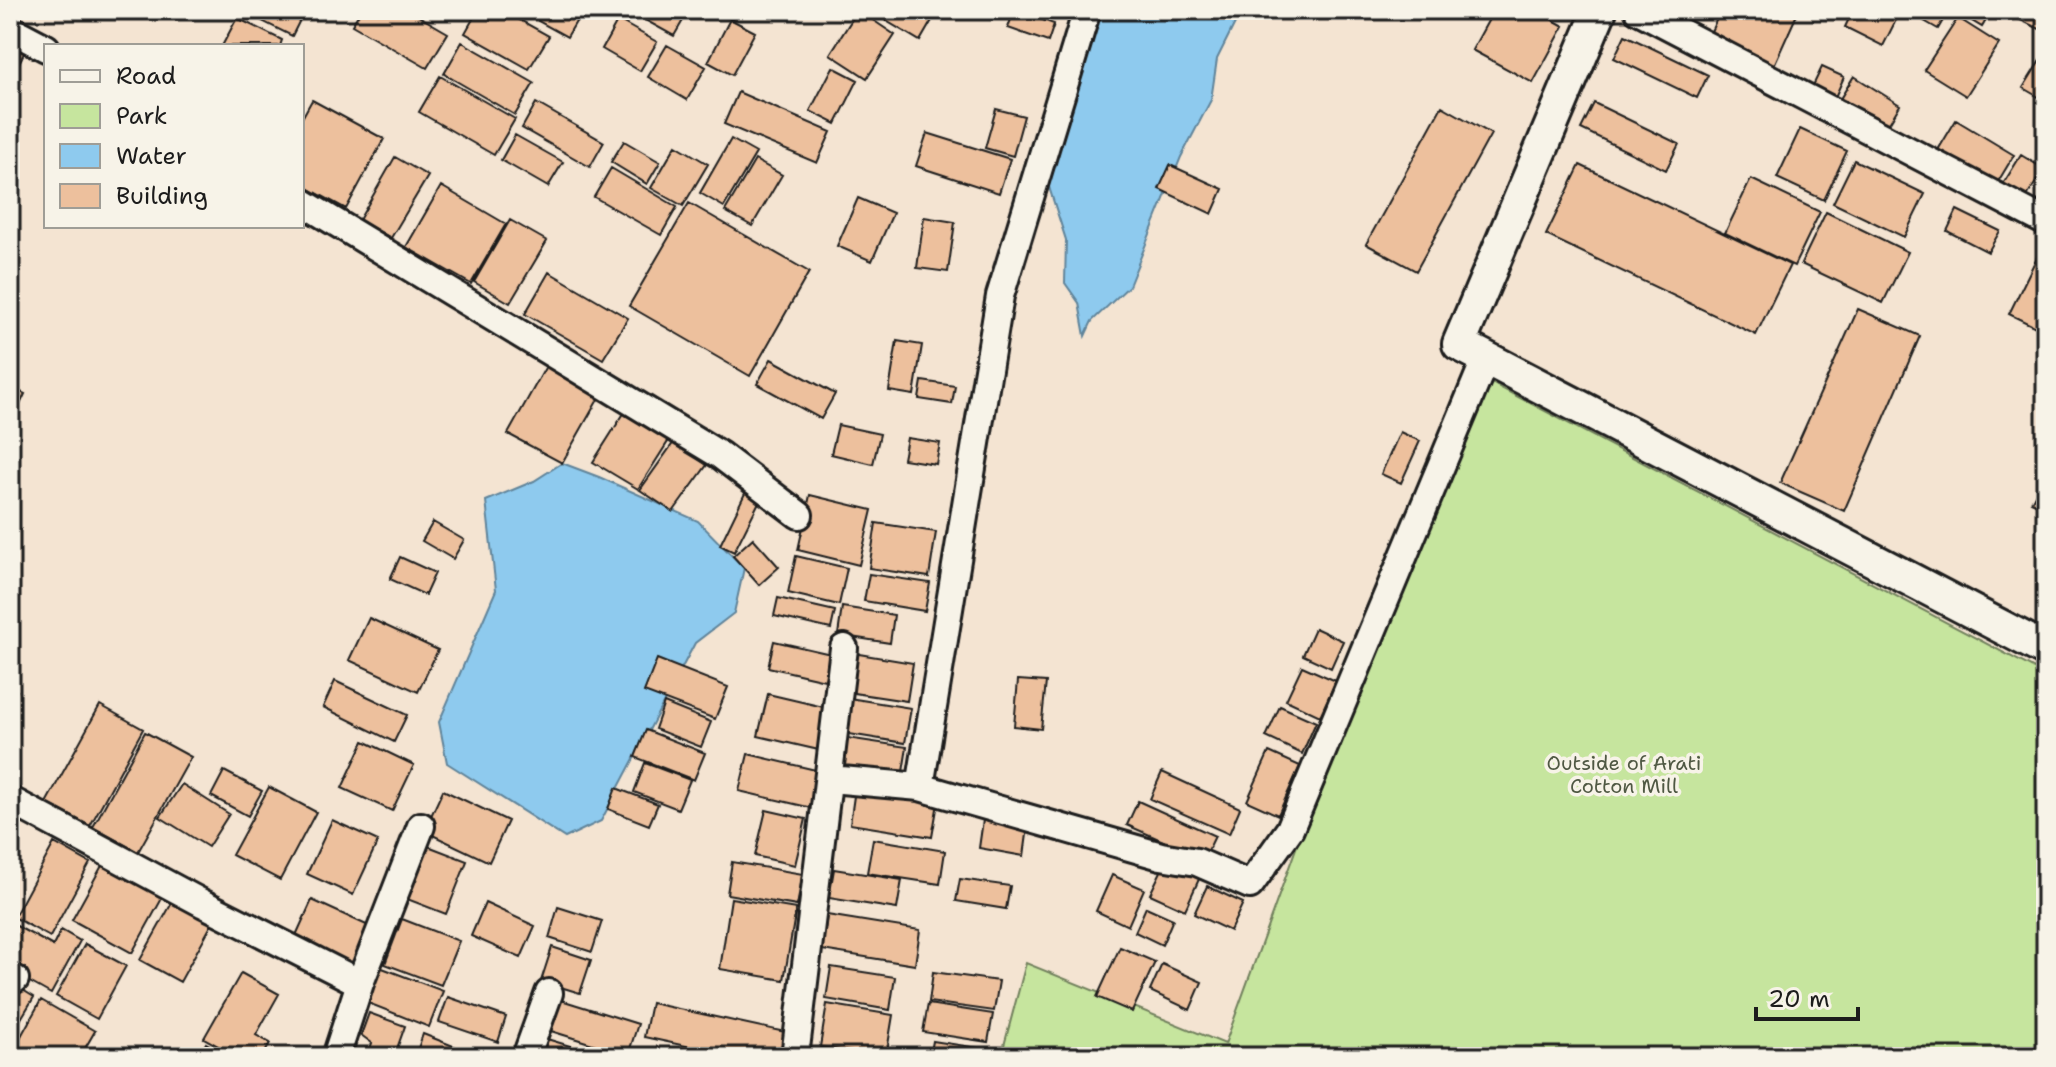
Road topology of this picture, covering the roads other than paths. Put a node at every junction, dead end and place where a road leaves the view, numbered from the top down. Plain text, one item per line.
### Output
1 (1087, 10) edge
2 (1600, 10) edge
3 (1638, 10) edge
4 (10, 29) edge
5 (44, 47) edge
6 (304, 203) edge
7 (2046, 222) edge
8 (1486, 358) junction
9 (799, 515) dead end
10 (844, 648) dead end
11 (2046, 650) edge
12 (830, 779) junction
13 (920, 787) junction
14 (10, 800) edge
15 (421, 826) dead end
16 (360, 983) junction
17 (549, 993) dead end
18 (336, 1057) edge
19 (526, 1057) edge
20 (795, 1057) edge

1 - 13 street
2 - 8 street
3 - 7 street
4 - 5 street
6 - 9 street
8 - 11 street
8 - 13 street
10 - 12 street
12 - 13 street
12 - 20 street
14 - 16 street
15 - 16 street
16 - 18 street
17 - 19 street

